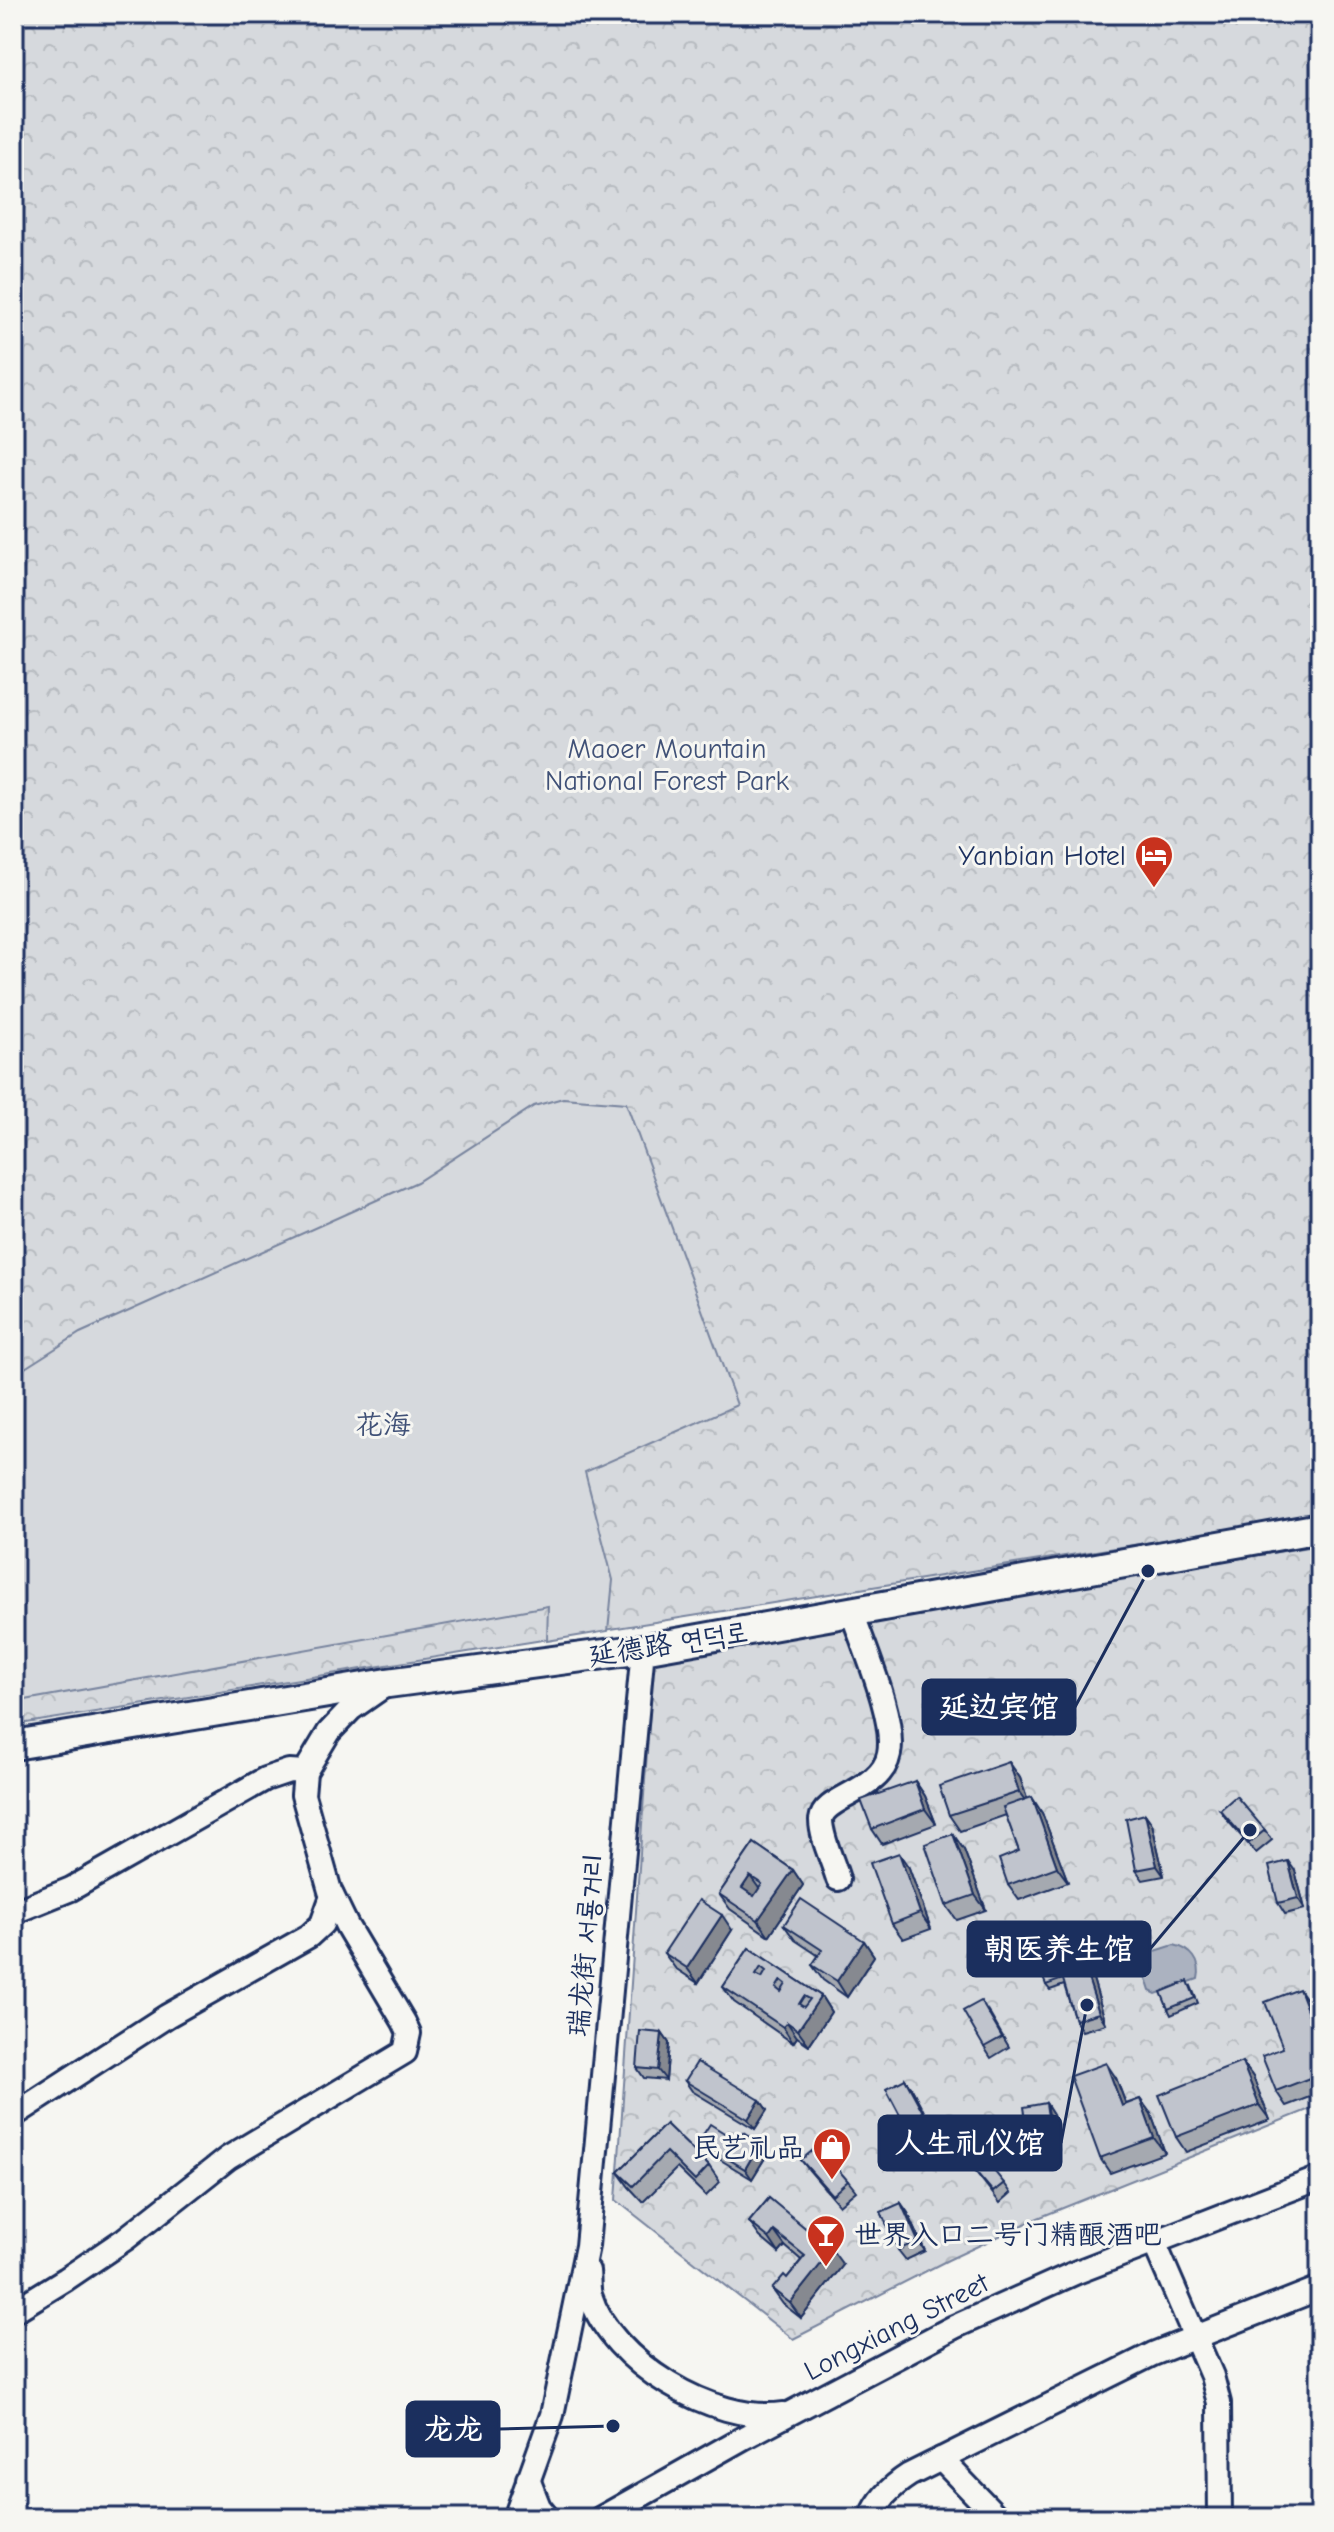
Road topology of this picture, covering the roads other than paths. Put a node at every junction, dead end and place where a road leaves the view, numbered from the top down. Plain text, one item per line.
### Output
1 (1320, 1528) edge
2 (852, 1612) junction
3 (643, 1649) junction
4 (388, 1683) junction
5 (14, 1745) edge
6 (305, 1772) junction
7 (838, 1879) dead end
8 (332, 1896) junction
9 (14, 1912) edge
10 (14, 2115) edge
11 (1320, 2178) edge
12 (1153, 2240) junction
13 (587, 2246) junction
14 (1320, 2288) edge
15 (14, 2311) edge
16 (1195, 2338) junction
17 (793, 2413) junction
18 (941, 2459) junction
19 (528, 2479) junction
20 (515, 2518) edge
21 (548, 2518) edge
22 (601, 2518) edge
23 (871, 2518) edge
24 (998, 2518) edge
25 (1220, 2518) edge

1 - 2 main road, 延德路 연덕로
2 - 3 main road, 延德路 연덕로
2 - 7 street
3 - 4 main road, 延德路 연덕로
3 - 13 street, 瑞龙街 서룡거리
4 - 5 main road, 延德路 연덕로
4 - 6 street
6 - 8 street
6 - 9 street
8 - 10 street
8 - 15 street
11 - 12 street, Longxiang Street
12 - 16 street
12 - 17 street, Longxiang Street
13 - 17 street, 瑞龙街 서룡거리
13 - 19 street, 瑞龙街 서룡거리
14 - 16 street
16 - 18 street
16 - 25 street
17 - 22 street, Longxiang Street
18 - 23 street
18 - 24 street
19 - 20 street, 瑞龙街 서룡거리
19 - 21 street

